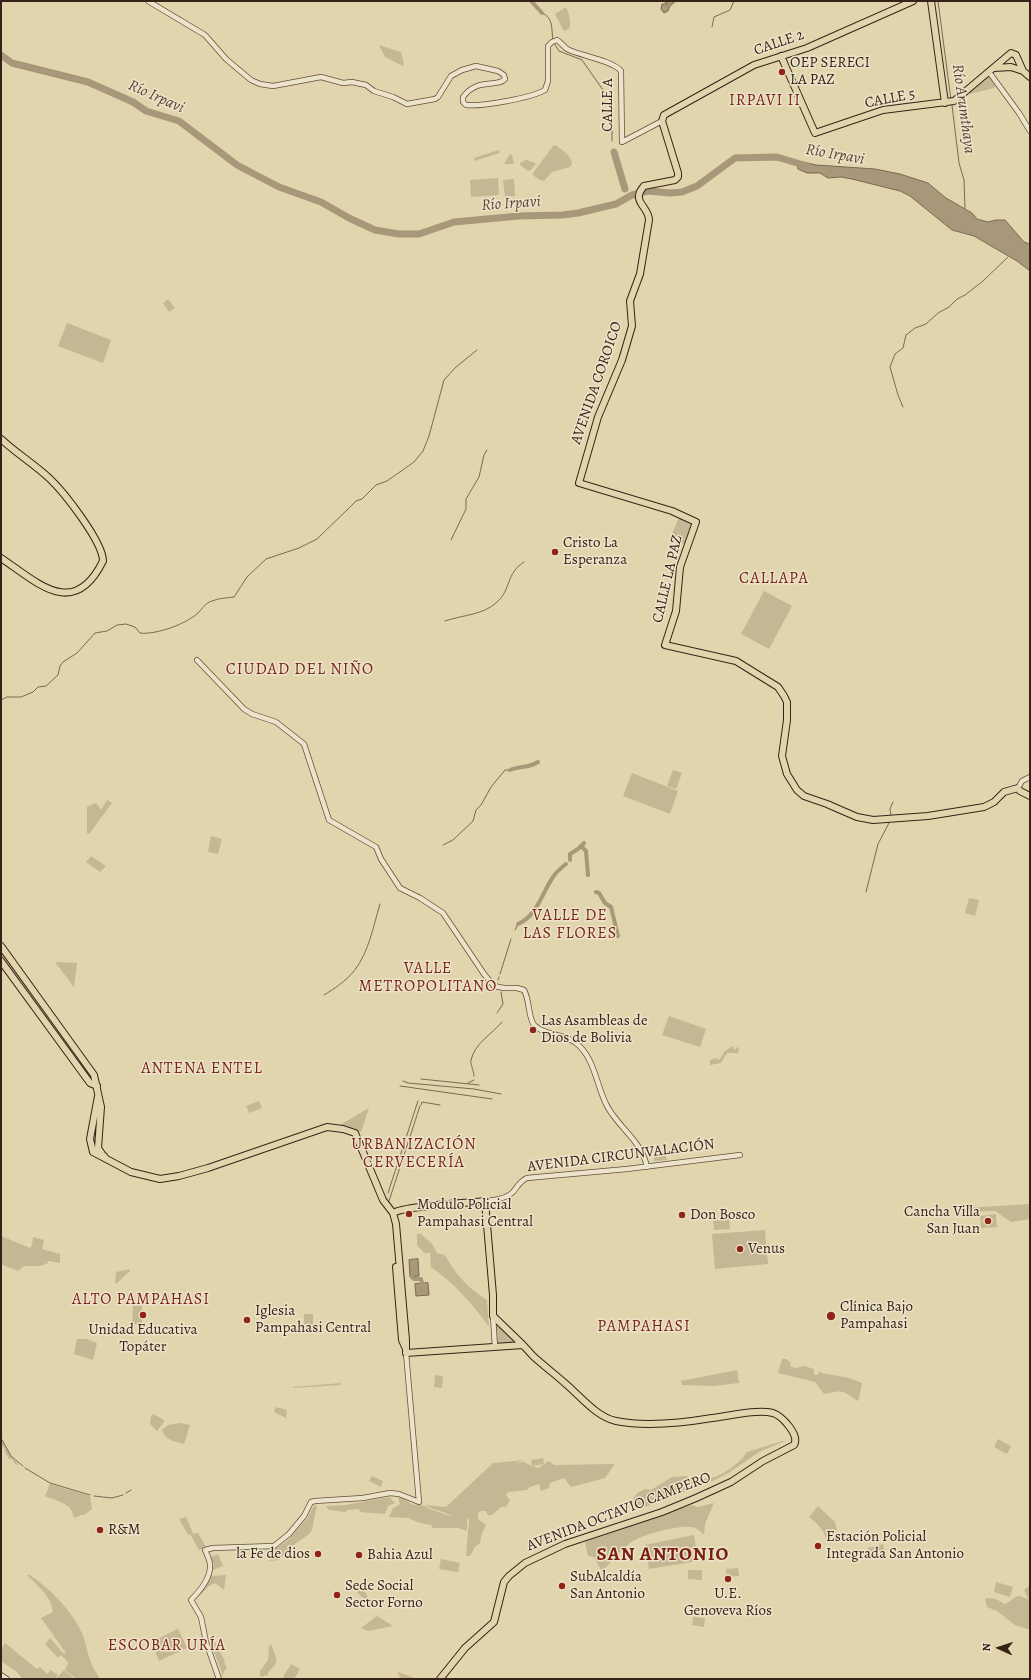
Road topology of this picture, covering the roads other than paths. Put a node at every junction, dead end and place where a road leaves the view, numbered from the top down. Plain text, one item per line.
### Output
1 (148, 1) edge
2 (912, 1) edge
3 (931, 1) edge
4 (781, 56) junction
5 (1005, 58) junction
6 (1018, 60) junction
7 (1010, 66) junction
8 (991, 70) junction
9 (1024, 71) junction
10 (1030, 77) edge
11 (949, 102) junction
12 (662, 121) junction
13 (1030, 131) edge
14 (1, 440) edge
15 (579, 483) joint
16 (1, 558) edge
17 (197, 660) dead end
18 (1030, 776) edge
19 (1018, 788) junction
20 (1030, 796) edge
21 (1, 946) edge
22 (1, 961) edge
23 (97, 1086) junction
24 (740, 1155) dead end
25 (647, 1166) junction
26 (485, 1201) junction
27 (394, 1215) junction
28 (493, 1316) junction
29 (523, 1345) junction
30 (495, 1347) junction
31 (405, 1351) junction
32 (1, 1675) edge
33 (7, 1679) edge
34 (220, 1679) edge
35 (440, 1679) edge

1 - 12 street, CALLE A
2 - 4 main road, CALLE 2
3 - 11 main road
4 - 11 main road, CALLE 5
4 - 12 main road, CALLE 2
5 - 6 main road
5 - 7 main road
5 - 8 main road
6 - 7 main road
6 - 9 main road
7 - 8 main road
7 - 9 main road
8 - 11 main road
8 - 13 street
9 - 10 main road
12 - 15 main road, AVENIDA COROICO
14 - 16 main road
15 - 19 main road, CALLE LA PAZ
17 - 25 street
18 - 19 street
19 - 20 main road
21 - 23 main road
22 - 23 main road
23 - 27 main road
24 - 25 street, AVENIDA CIRCUNVALACIÓN
25 - 26 street, AVENIDA CIRCUNVALACIÓN
26 - 27 main road, AVENIDA CIRCUNVALACIÓN
26 - 28 main road
27 - 31 main road
28 - 29 main road
28 - 30 street
29 - 30 main road
29 - 35 main road, AVENIDA OCTAVIO CAMPERO
30 - 31 main road
31 - 34 street
32 - 33 street

